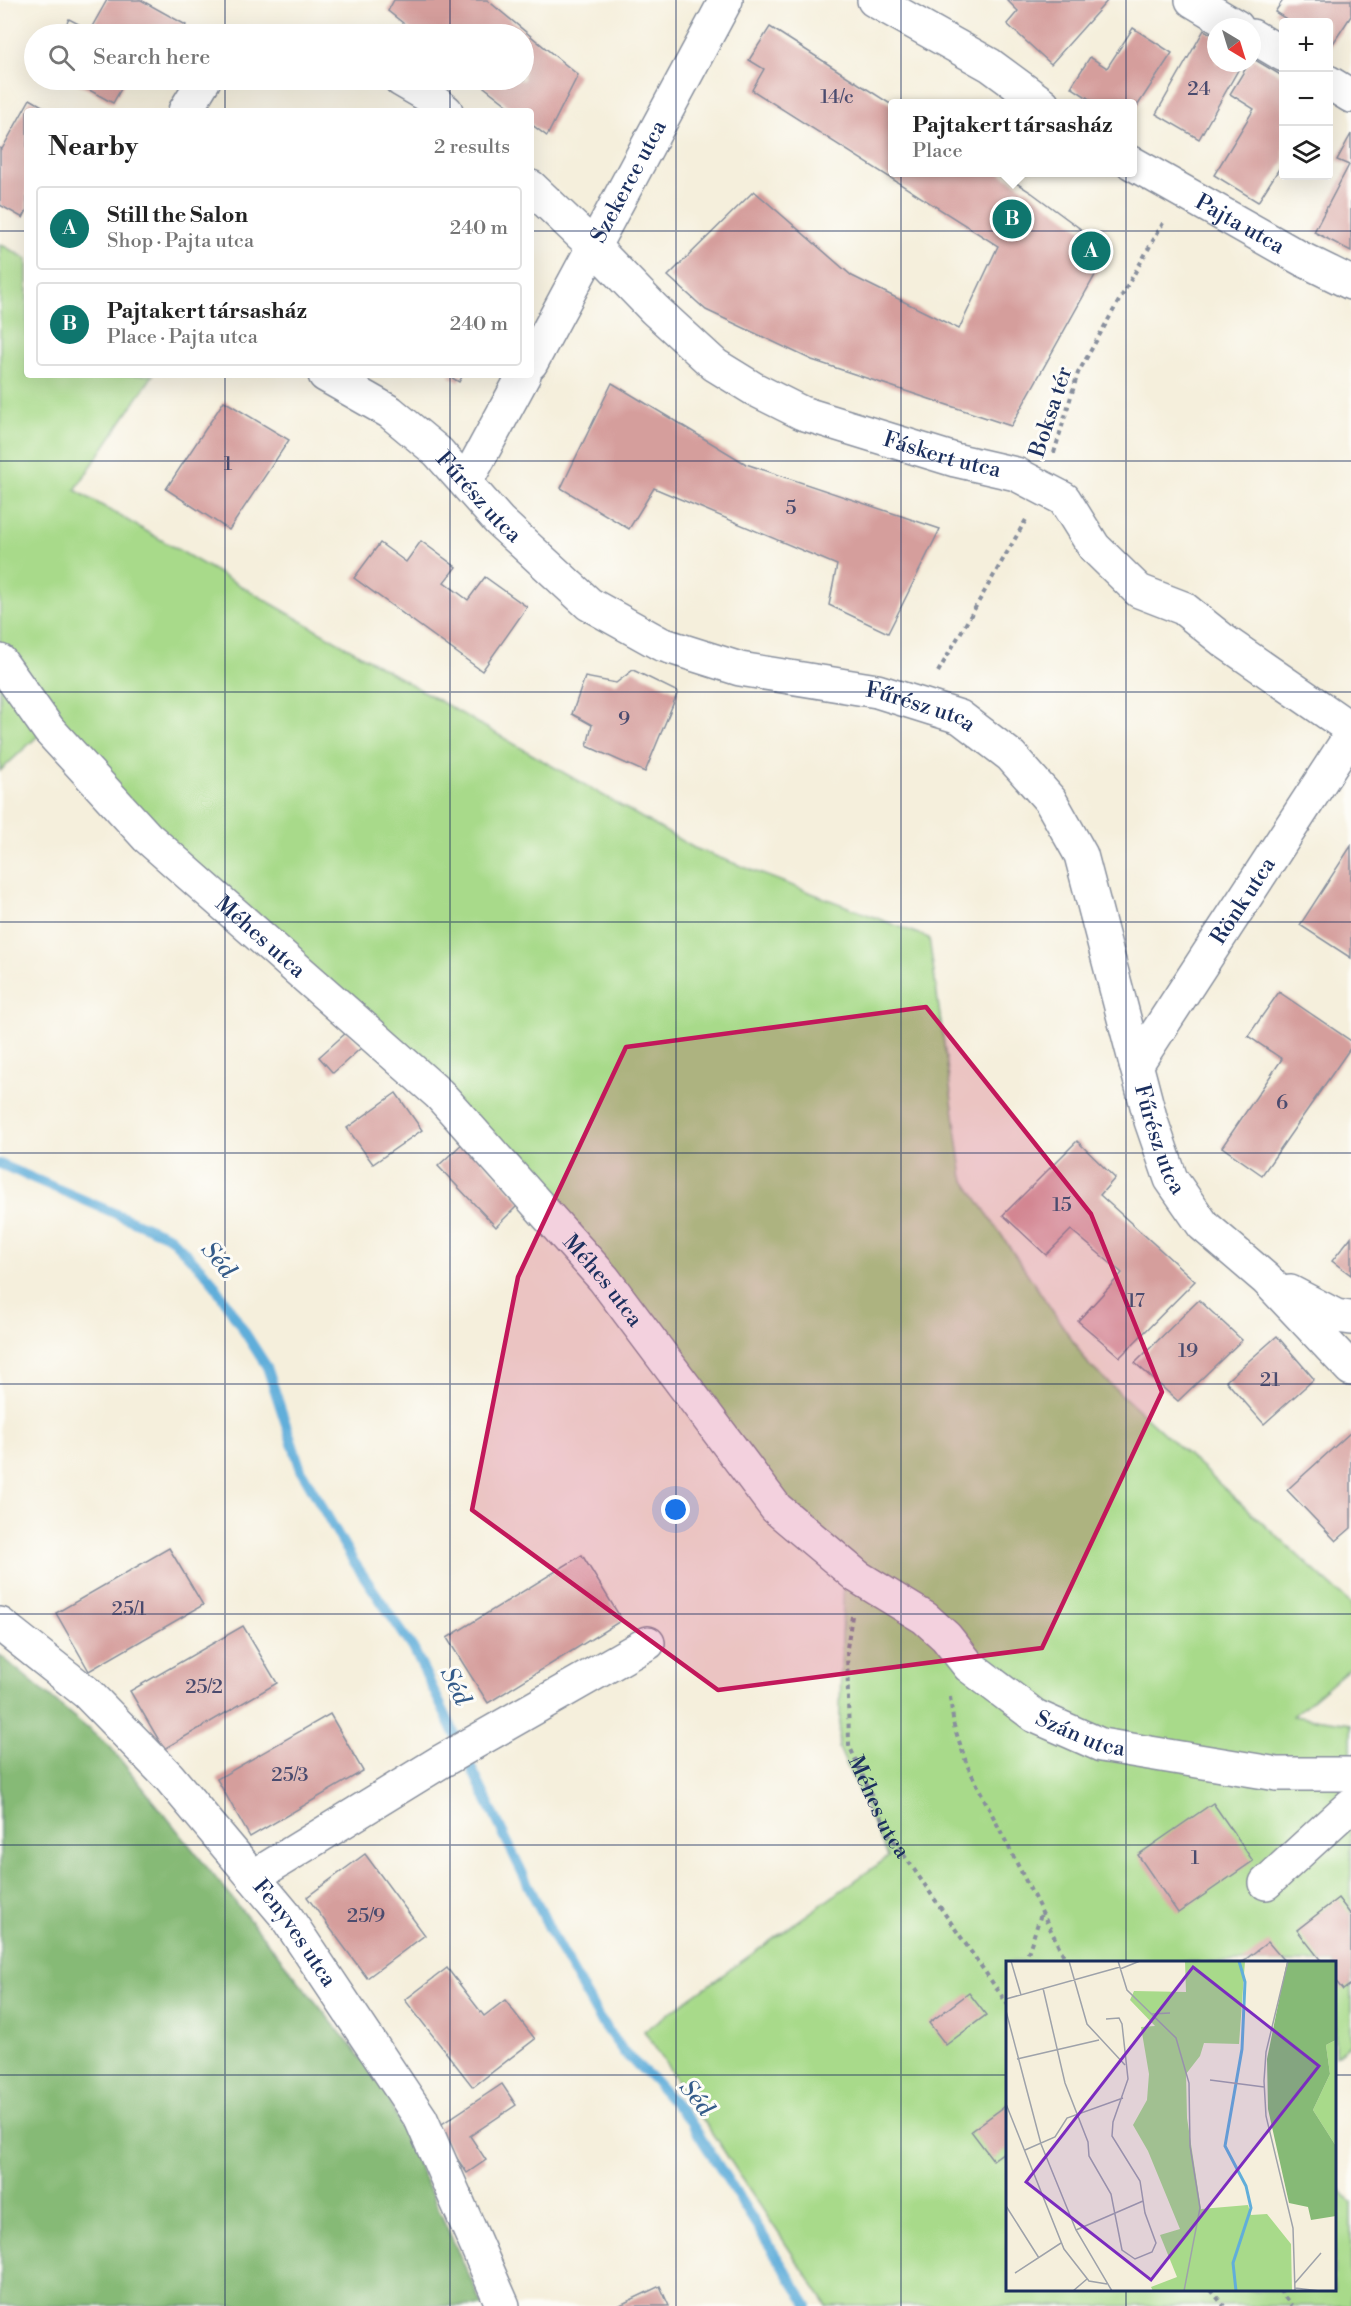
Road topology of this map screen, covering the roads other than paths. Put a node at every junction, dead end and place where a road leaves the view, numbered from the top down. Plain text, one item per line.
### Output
1 (726, 0) edge
2 (874, 0) edge
3 (1192, 0) edge
4 (1222, 18) edge
5 (1261, 41) edge
6 (1279, 52) edge
7 (1333, 85) edge
8 (198, 90) edge
9 (418, 90) edge
10 (1351, 96) edge
11 (1036, 99) edge
12 (187, 108) edge
13 (442, 108) edge
14 (1137, 166) edge
15 (534, 190) edge
16 (594, 247) junction
17 (1351, 282) edge
18 (534, 357) edge
19 (330, 378) edge
20 (522, 378) edge
21 (466, 482) junction
22 (0, 661) edge
23 (1351, 729) edge
24 (1351, 735) edge
25 (1136, 1065) junction
26 (1266, 1279) junction
27 (1351, 1318) edge
28 (1351, 1369) edge
29 (858, 1577) joint
30 (0, 1624) edge
31 (648, 1643) dead end
32 (1351, 1774) edge
33 (1351, 1805) edge
34 (253, 1877) junction
35 (1266, 1883) dead end
36 (503, 2306) edge

1 - 16 street, Szekerce utca
2 - 11 street
3 - 4 street
5 - 6 street
7 - 10 street
8 - 12 street
9 - 13 street
14 - 17 street, Pajta utca
15 - 16 street, Fáskert utca
16 - 18 street, Szekerce utca
16 - 23 street, Fáskert utca
19 - 21 street, Fűrész utca
20 - 21 street
21 - 25 street, Fűrész utca
22 - 29 street, Méhes utca
24 - 25 street, Rönk utca
25 - 26 street, Fűrész utca
26 - 27 street, Fűrész utca
26 - 28 street, Fűrész utca
29 - 32 street, Szán utca
30 - 34 street, Fenyves utca
31 - 34 street
33 - 35 street
34 - 36 street, Fenyves utca

